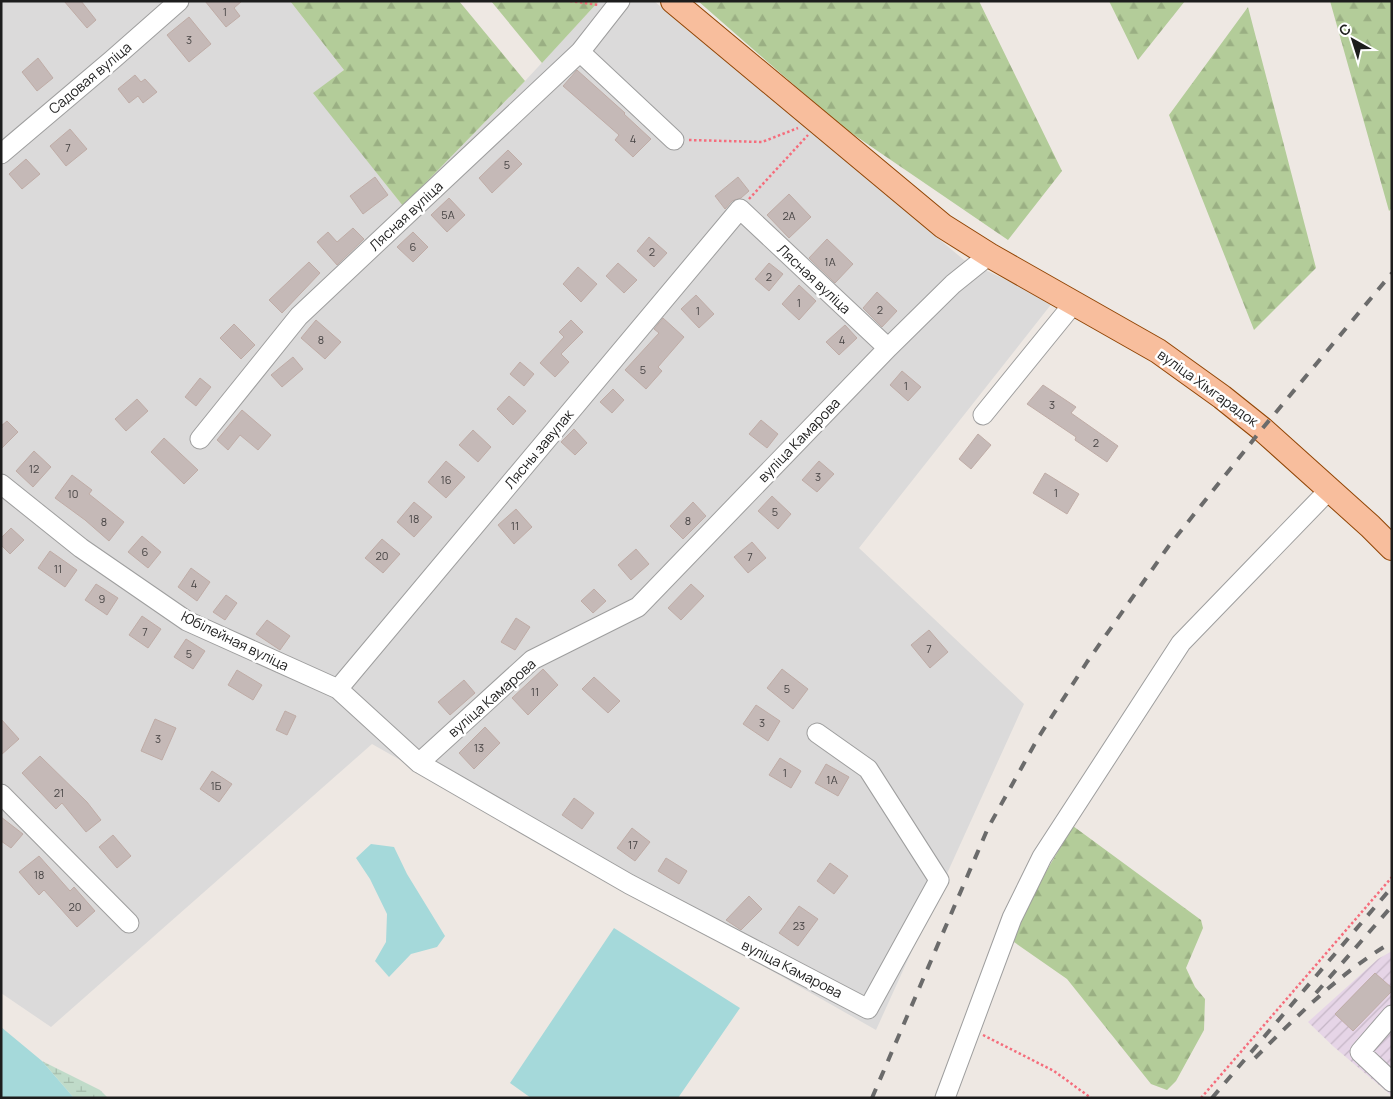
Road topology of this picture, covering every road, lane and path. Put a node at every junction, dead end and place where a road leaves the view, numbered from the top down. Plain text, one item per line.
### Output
1 (179, 1) edge
2 (570, 1) edge
3 (673, 1) edge
4 (617, 4) edge
5 (580, 52) junction
6 (805, 125) dead end
7 (812, 131) dead end
8 (674, 140) joint
9 (1, 154) edge
10 (740, 209) junction
11 (989, 255) junction
12 (1074, 303) junction
13 (888, 348) junction
14 (983, 415) dead end
15 (200, 439) dead end
16 (1, 484) edge
17 (1329, 490) junction
18 (1392, 548) edge
19 (338, 689) junction
20 (817, 733) dead end
21 (419, 763) junction
22 (1, 794) edge
23 (1392, 877) edge
24 (129, 923) dead end
25 (1392, 1015) edge
26 (971, 1028) junction
27 (1392, 1082) edge
28 (945, 1098) edge
29 (1091, 1098) edge
30 (1201, 1098) edge

1 - 9 street, Садовая вуліца
2 - 4 path
3 - 11 main road, вуліца Хімгарадок
4 - 5 street, Лясная вуліца
5 - 8 street
5 - 15 street, Лясная вуліца
6 - 8 path
7 - 10 path
10 - 13 street, Лясная вуліца
10 - 19 street, Лясны завулак
11 - 12 main road, вуліца Хімгарадок
11 - 13 street, вуліца Камарова
12 - 14 street
12 - 17 main road, вуліца Хімгарадок
13 - 21 street, вуліца Камарова
16 - 19 street, Юбілейная вуліца
17 - 18 main road, вуліца Хімгарадок
17 - 26 street
19 - 21 street, Юбілейная вуліца
20 - 21 street, вуліца Камарова
22 - 24 street
23 - 30 path
25 - 27 street
26 - 28 street
26 - 29 path

